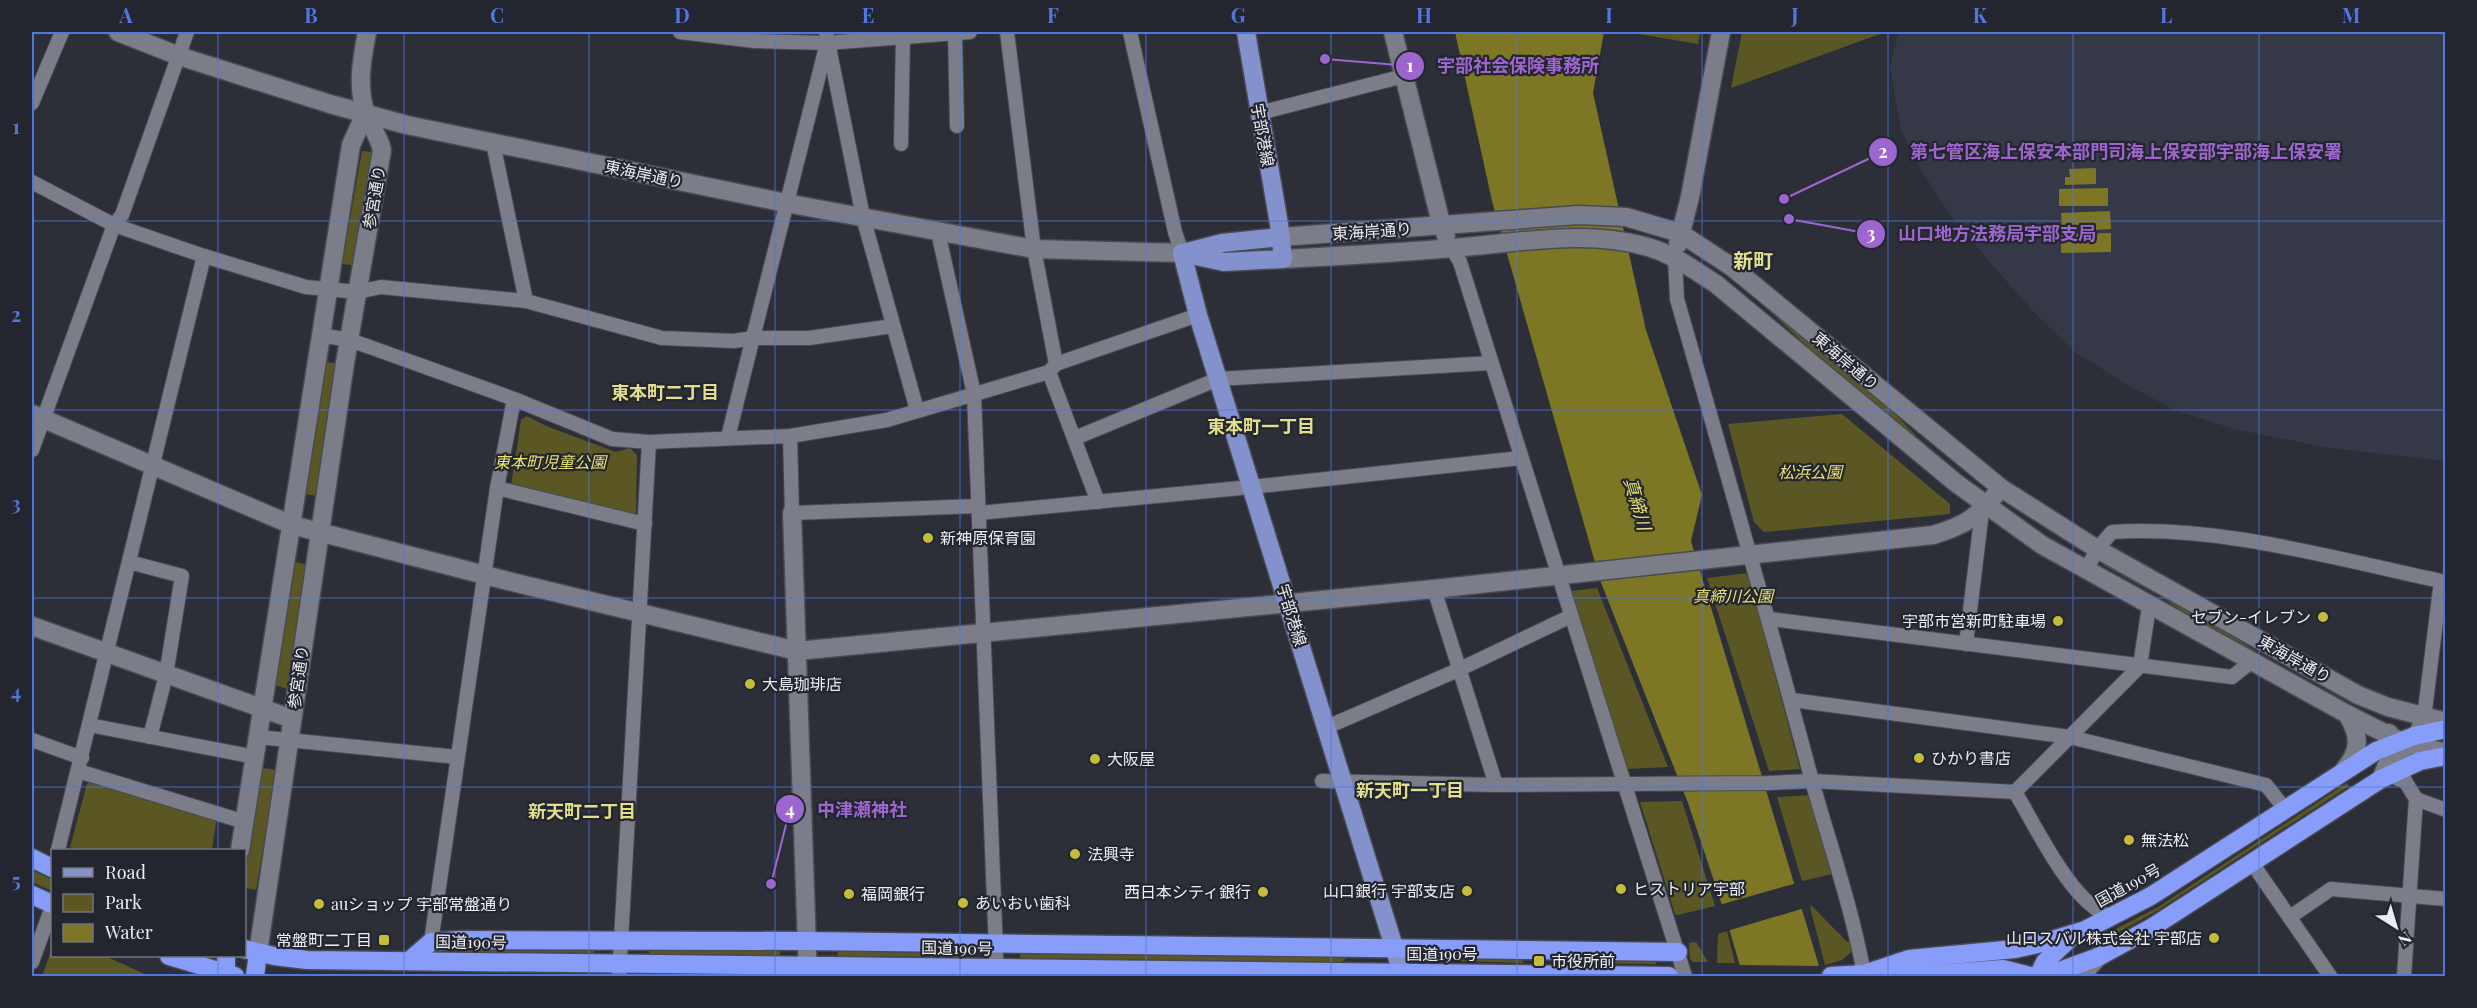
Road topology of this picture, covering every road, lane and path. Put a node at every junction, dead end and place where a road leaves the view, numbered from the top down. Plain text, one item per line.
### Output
1 (62, 32) edge
2 (118, 32) edge
3 (187, 32) edge
4 (367, 32) edge
5 (680, 32) edge
6 (970, 32) edge
7 (1007, 32) edge
8 (1130, 32) edge
9 (1246, 32) edge
10 (1393, 32) edge
11 (1720, 32) edge
12 (955, 33) edge
13 (826, 37) edge
14 (903, 37) junction
15 (179, 56) junction
16 (1404, 76) junction
17 (32, 103) edge
18 (1259, 113) junction
19 (365, 114) junction
20 (957, 126) dead end
21 (494, 143) junction
22 (901, 144) dead end
23 (32, 183) edge
24 (786, 203) junction
25 (863, 217) junction
26 (114, 225) junction
27 (1443, 226) junction
28 (938, 232) junction
29 (1680, 233) junction
30 (1281, 237) junction
31 (1034, 249) junction
32 (1452, 249) junction
33 (1182, 253) junction
34 (204, 256) junction
35 (1675, 258) junction
36 (1283, 259) junction
37 (328, 288) junction
38 (357, 292) junction
39 (526, 301) junction
40 (1198, 315) junction
41 (893, 326) junction
42 (321, 335) junction
43 (753, 338) junction
44 (349, 340) junction
45 (1491, 363) junction
46 (1052, 368) junction
47 (1218, 379) junction
48 (974, 394) junction
49 (514, 399) junction
50 (917, 410) junction
51 (37, 416) edge
52 (790, 436) junction
53 (728, 437) junction
54 (1075, 438) junction
55 (649, 442) junction
56 (32, 450) edge
57 (1521, 458) junction
58 (152, 464) junction
59 (1251, 487) junction
60 (497, 488) junction
61 (2001, 488) junction
62 (1098, 502) junction
63 (978, 509) junction
64 (1984, 509) junction
65 (792, 513) junction
66 (292, 525) junction
67 (645, 525) junction
68 (321, 533) junction
69 (2097, 549) junction
70 (1750, 555) junction
71 (129, 561) junction
72 (2086, 571) junction
73 (484, 575) junction
74 (1558, 576) junction
75 (1434, 589) junction
76 (1289, 604) junction
77 (2149, 606) junction
78 (639, 614) junction
79 (1571, 616) junction
80 (1770, 619) junction
81 (32, 626) edge
82 (983, 634) junction
83 (1966, 644) junction
84 (797, 651) junction
85 (107, 654) junction
86 (2251, 662) junction
87 (2140, 666) junction
88 (1458, 670) junction
89 (166, 675) junction
90 (2358, 695) junction
91 (1792, 700) junction
92 (261, 708) junction
93 (2347, 714) junction
94 (2424, 718) junction
95 (292, 719) junction
96 (2445, 722) edge
97 (89, 725) junction
98 (1327, 727) junction
99 (2445, 729) edge
100 (150, 737) junction
101 (258, 737) junction
102 (2070, 737) junction
103 (32, 740) edge
104 (2401, 740) junction
105 (289, 741) junction
106 (2445, 755) edge
107 (255, 757) junction
108 (457, 757) junction
109 (80, 764) junction
110 (2344, 770) junction
111 (2403, 776) junction
112 (2381, 779) junction
113 (1812, 780) junction
114 (1322, 781) dead end
115 (1344, 782) junction
116 (1496, 785) junction
117 (1624, 785) junction
118 (2015, 792) junction
119 (2416, 799) junction
120 (2285, 809) junction
121 (2445, 810) edge
122 (246, 822) junction
123 (58, 849) edge
124 (240, 849) edge
125 (32, 858) edge
126 (2252, 863) junction
127 (51, 868) edge
128 (32, 895) edge
129 (2410, 896) junction
130 (2445, 899) edge
131 (51, 905) edge
132 (51, 909) edge
133 (2111, 917) junction
134 (2290, 917) junction
135 (2085, 930) junction
136 (620, 941) junction
137 (807, 941) junction
138 (431, 942) junction
139 (995, 944) junction
140 (1396, 948) junction
141 (251, 951) edge
142 (1678, 952) junction
143 (172, 957) edge
144 (226, 957) edge
145 (409, 961) junction
146 (445, 961) junction
147 (32, 962) edge
148 (2088, 969) edge
149 (619, 970) edge
150 (808, 971) edge
151 (996, 972) edge
152 (1864, 974) junction
153 (1403, 975) edge
154 (229, 976) edge
155 (255, 976) edge
156 (1669, 976) edge
157 (1685, 976) edge
158 (1831, 976) edge
159 (2030, 976) edge
160 (2038, 976) edge
161 (2046, 976) edge
162 (2330, 976) edge
163 (2404, 976) edge

1 - 17 street
2 - 15 street, 東海岸通り
3 - 15 street
4 - 19 street
5 - 13 street
6 - 12 street
7 - 31 street
8 - 33 street
9 - 18 main road, 宇部港線
10 - 16 street
11 - 29 street
12 - 14 street
12 - 20 street
13 - 14 street
13 - 24 street
13 - 25 street
14 - 22 street
15 - 19 street, 東海岸通り
15 - 26 street
16 - 18 street
16 - 27 street
18 - 30 main road, 宇部港線
19 - 21 street, 東海岸通り
19 - 37 street, 参宮通り
19 - 38 street, 参宮通り
21 - 24 street, 東海岸通り
21 - 39 street
23 - 26 street
24 - 25 street, 東海岸通り
24 - 43 street
25 - 28 street, 東海岸通り
25 - 41 street
26 - 34 street
26 - 51 street
27 - 29 street, 東海岸通り
27 - 30 street, 東海岸通り
27 - 32 street
28 - 31 street, 東海岸通り
28 - 48 street
29 - 35 street
29 - 61 street, 東海岸通り
30 - 33 main road
30 - 36 main road, 宇部港線
31 - 33 street, 東海岸通り
31 - 46 street
32 - 35 street, 東海岸通り
32 - 36 street, 東海岸通り
32 - 45 street
33 - 36 main road
33 - 40 main road, 宇部港線
34 - 37 street
34 - 58 street
35 - 64 street, 東海岸通り
35 - 70 street
37 - 38 street
37 - 42 street, 参宮通り
38 - 39 street
38 - 44 street, 参宮通り
39 - 43 street
40 - 46 street
40 - 47 main road, 宇部港線
41 - 43 street
41 - 50 street
42 - 44 street
42 - 66 street, 参宮通り
43 - 53 street
44 - 49 street
44 - 68 street, 参宮通り
45 - 47 street
45 - 57 street
46 - 48 street
46 - 54 street
47 - 54 street
47 - 59 main road, 宇部港線
48 - 50 street
48 - 63 street
49 - 55 street
49 - 60 street
50 - 52 street
51 - 56 street
51 - 58 street
52 - 53 street
52 - 65 street
53 - 55 street
54 - 62 street
55 - 67 street
57 - 59 street
57 - 74 street
58 - 66 street
58 - 71 street
59 - 62 street
59 - 76 main road, 宇部港線
60 - 67 street
60 - 73 street
61 - 64 street
61 - 69 street, 東海岸通り
62 - 63 street
63 - 65 street
63 - 82 street
64 - 70 street
64 - 72 street, 東海岸通り
64 - 83 street
65 - 84 street
66 - 68 street
66 - 92 street, 参宮通り
67 - 78 street
68 - 73 street
68 - 95 street, 参宮通り
69 - 72 street
69 - 90 street, 東海岸通り
69 - 94 street
70 - 74 street
70 - 80 street
71 - 85 street
71 - 89 street
72 - 77 street, 東海岸通り
73 - 78 street
73 - 108 street
74 - 75 street
74 - 79 street
75 - 76 street
75 - 88 street
76 - 82 street
76 - 98 main road, 宇部港線
77 - 86 street, 東海岸通り
77 - 87 street
78 - 84 street
78 - 136 street
79 - 88 street
79 - 117 street
80 - 83 street
80 - 91 street
81 - 85 street
82 - 84 street
82 - 139 street
83 - 87 street
84 - 137 street
85 - 89 street
85 - 97 street
86 - 87 street
86 - 93 street, 東海岸通り
87 - 102 street
88 - 98 street
88 - 116 street
89 - 92 street
89 - 100 street
90 - 94 street
90 - 104 street
91 - 102 street
91 - 113 street
92 - 95 street
92 - 101 street, 参宮通り
93 - 104 street, 東海岸通り
93 - 110 street
94 - 96 street
94 - 104 street
95 - 105 street, 参宮通り
97 - 100 street
97 - 109 street
98 - 115 main road, 宇部港線
99 - 104 highway, 国道190号
100 - 107 street
101 - 105 street
101 - 107 street, 参宮通り
102 - 118 street
102 - 120 street
103 - 109 street
104 - 106 street, 東海岸通り
104 - 110 highway, 国道190号
104 - 111 street
104 - 112 street
105 - 108 street
105 - 141 street, 参宮通り
106 - 111 highway
107 - 122 street, 参宮通り
108 - 138 street
109 - 122 street
109 - 123 street
110 - 120 highway, 国道190号
111 - 112 highway
111 - 119 street
112 - 126 highway
113 - 117 street
113 - 118 street
113 - 152 street
114 - 115 street
115 - 116 street
115 - 140 main road, 宇部港線
116 - 117 street
117 - 142 street
118 - 133 street
119 - 121 street
119 - 129 street
120 - 133 highway, 国道190号
122 - 124 street, 参宮通り
125 - 127 highway
126 - 134 street
126 - 148 highway
128 - 131 highway
129 - 130 street
129 - 134 street
129 - 163 street
132 - 147 street
133 - 135 highway, 国道190号
134 - 162 street
135 - 152 highway, 国道190号
135 - 160 highway
136 - 137 highway
136 - 138 highway
136 - 149 street
137 - 139 highway
137 - 150 street
138 - 145 highway
138 - 146 highway
139 - 140 highway
139 - 151 street
140 - 142 highway
140 - 153 main road, 宇部港線
141 - 145 highway, 国道190号
141 - 155 highway
142 - 157 street
143 - 154 highway
144 - 154 highway
145 - 146 highway, 国道190号
146 - 149 highway, 国道190号
148 - 161 highway
149 - 150 highway, 国道190号
150 - 151 highway, 国道190号
151 - 153 highway, 国道190号
152 - 158 highway, 国道190号
152 - 159 highway
153 - 156 highway, 国道190号

